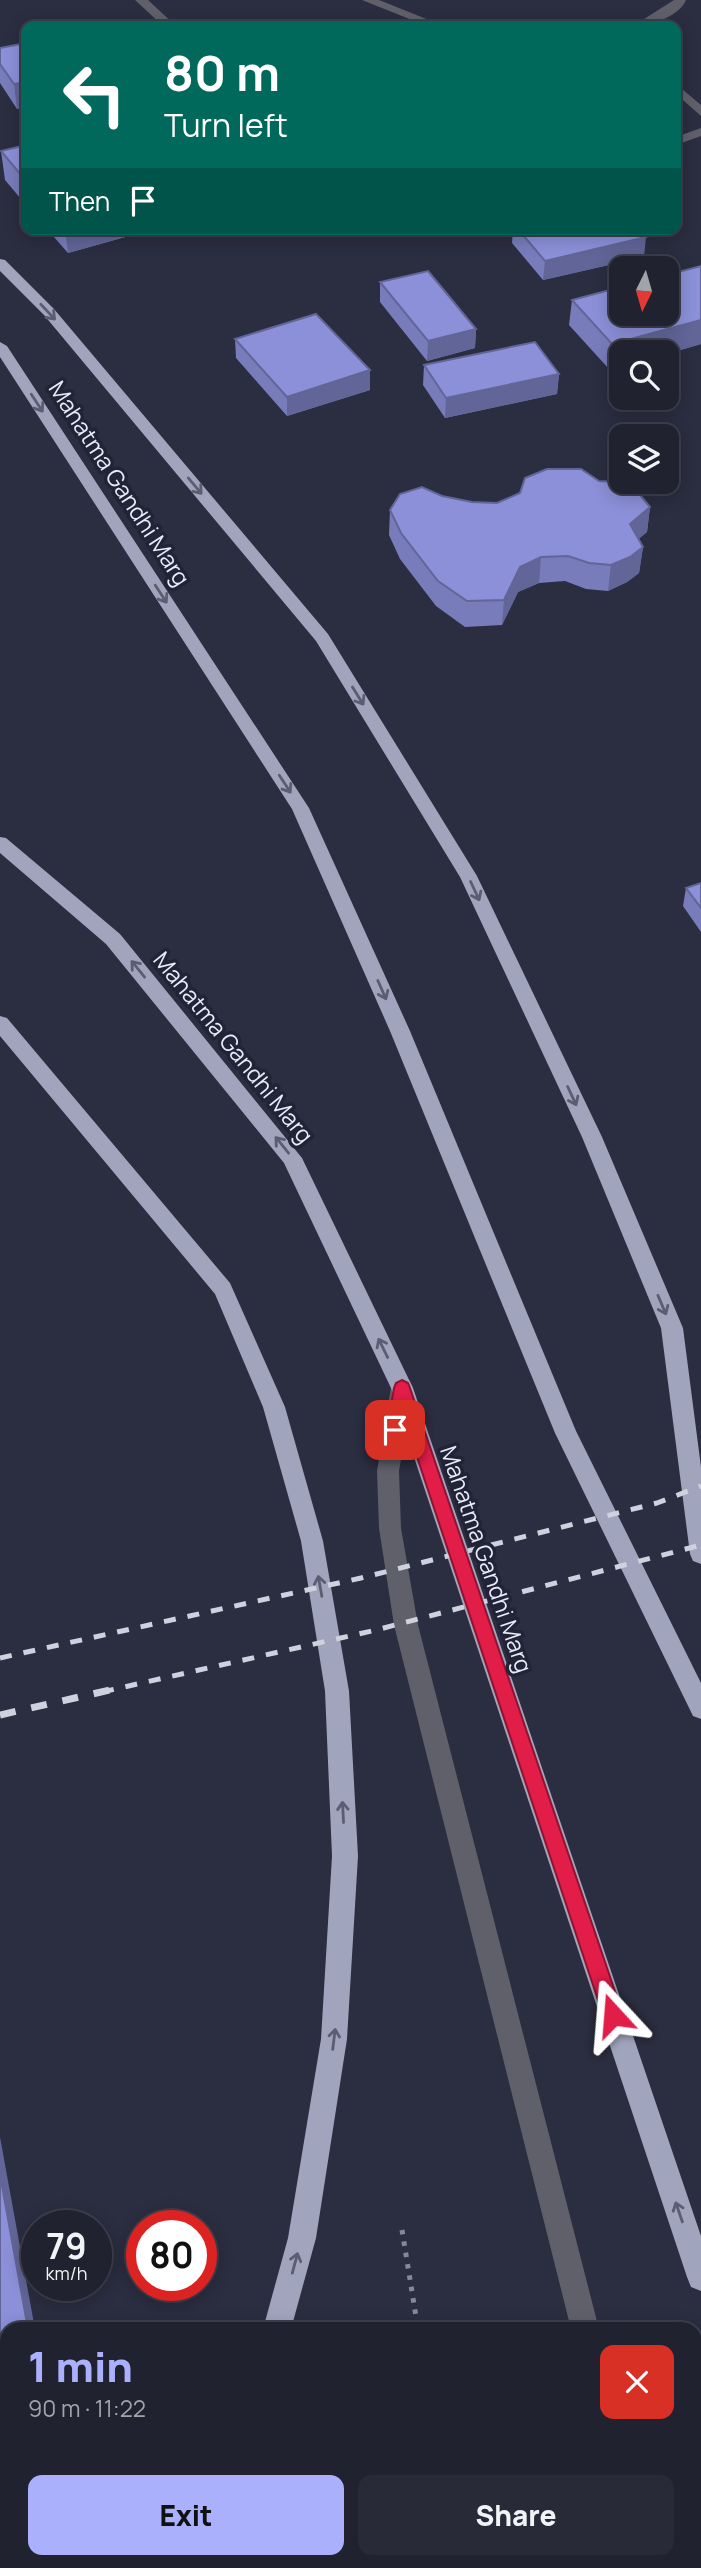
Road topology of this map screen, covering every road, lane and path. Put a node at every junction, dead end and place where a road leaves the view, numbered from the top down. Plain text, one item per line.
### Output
1 (141, 0) edge
2 (368, 0) edge
3 (680, 0) edge
4 (164, 21) edge
5 (425, 21) edge
6 (648, 21) edge
7 (681, 93) edge
8 (701, 112) edge
9 (701, 132) edge
10 (681, 139) edge
11 (0, 263) edge
12 (0, 345) edge
13 (0, 843) edge
14 (0, 1023) edge
15 (402, 1388) junction
16 (700, 1541) edge
17 (701, 1708) edge
18 (402, 2230) dead end
19 (701, 2277) edge
20 (279, 2322) edge
21 (417, 2322) edge
22 (582, 2322) edge

1 - 4 street
2 - 5 street
3 - 6 street
7 - 8 street
9 - 10 street
11 -> 16 highway
12 -> 17 highway, Mahatma Gandhi Marg
15 -> 13 highway, Mahatma Gandhi Marg
20 -> 14 highway
19 -> 15 highway, Mahatma Gandhi Marg
15 - 22 street
18 - 21 path

